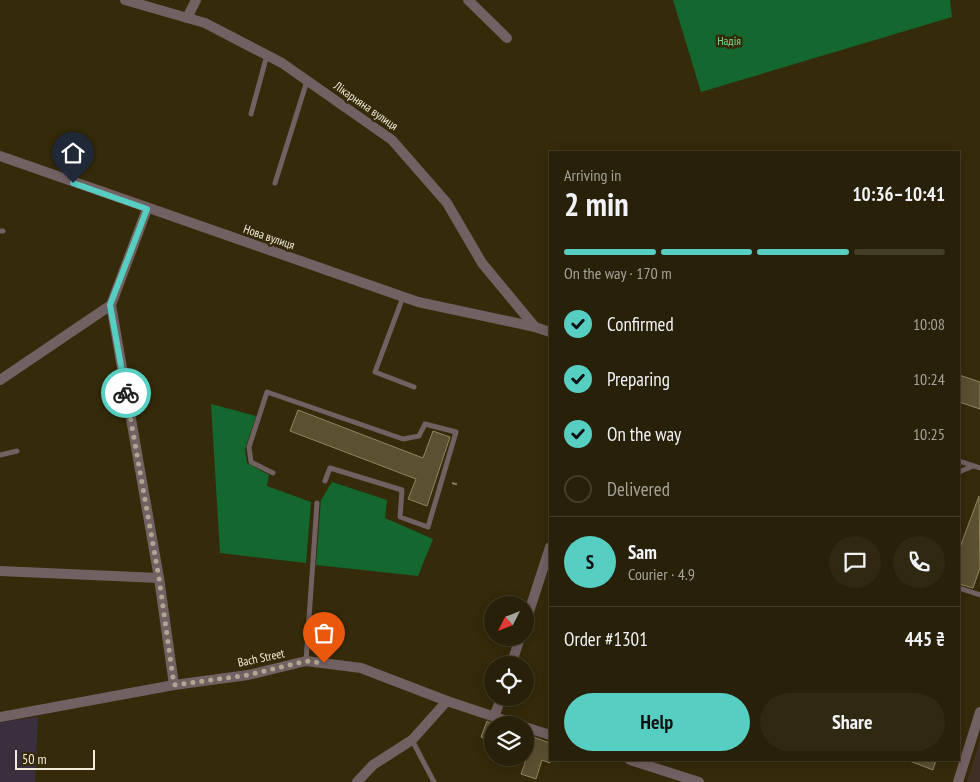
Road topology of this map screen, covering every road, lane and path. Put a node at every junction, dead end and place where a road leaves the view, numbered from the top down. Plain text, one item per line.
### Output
1 (125, 0) edge
2 (196, 0) edge
3 (468, 0) edge
4 (187, 18) junction
5 (507, 38) dead end
6 (267, 55) junction
7 (307, 80) junction
8 (250, 114) dead end
9 (0, 156) edge
10 (275, 182) dead end
11 (147, 209) junction
12 (403, 296) junction
13 (110, 305) junction
14 (535, 327) junction
15 (549, 332) edge
16 (0, 380) edge
17 (414, 387) dead end
18 (17, 450) dead end
19 (0, 455) edge
20 (960, 461) edge
21 (973, 466) junction
22 (980, 468) edge
23 (960, 472) edge
24 (274, 473) dead end
25 (325, 481) dead end
26 (452, 483) dead end
27 (459, 485) dead end
28 (317, 503) dead end
29 (547, 564) edge
30 (0, 571) edge
31 (159, 578) junction
32 (960, 588) edge
33 (980, 595) edge
34 (534, 599) edge
35 (306, 661) junction
36 (174, 685) junction
37 (446, 701) junction
38 (980, 712) edge
39 (491, 716) edge
40 (0, 717) edge
41 (534, 730) edge
42 (549, 735) edge
43 (412, 740) junction
44 (633, 761) edge
45 (357, 782) edge
46 (434, 782) edge
47 (699, 782) edge
48 (958, 782) edge

1 - 4 street, Лікарняна вулиця
2 - 4 street
3 - 5 street
4 - 6 street, Лікарняна вулиця
6 - 7 street, Лікарняна вулиця
6 - 8 lane
7 - 10 lane
7 - 14 street, Лікарняна вулиця
9 - 11 street, Нова вулиця
11 - 12 street, Нова вулиця
11 - 13 street
12 - 14 street, Нова вулиця
12 - 17 lane
13 - 16 street
13 - 31 street
14 - 15 street
18 - 19 lane
20 - 21 lane
21 - 22 lane
21 - 23 lane
24 - 25 lane
26 - 27 path
28 - 35 lane
29 - 34 street
30 - 31 street
31 - 36 street
32 - 33 lane
35 - 36 street, Bach Street
35 - 37 street, Bach Street
36 - 40 street, Bach Street
37 - 39 street, Bach Street
37 - 43 street
38 - 48 street
41 - 42 street
43 - 45 street
43 - 46 lane
44 - 47 street

